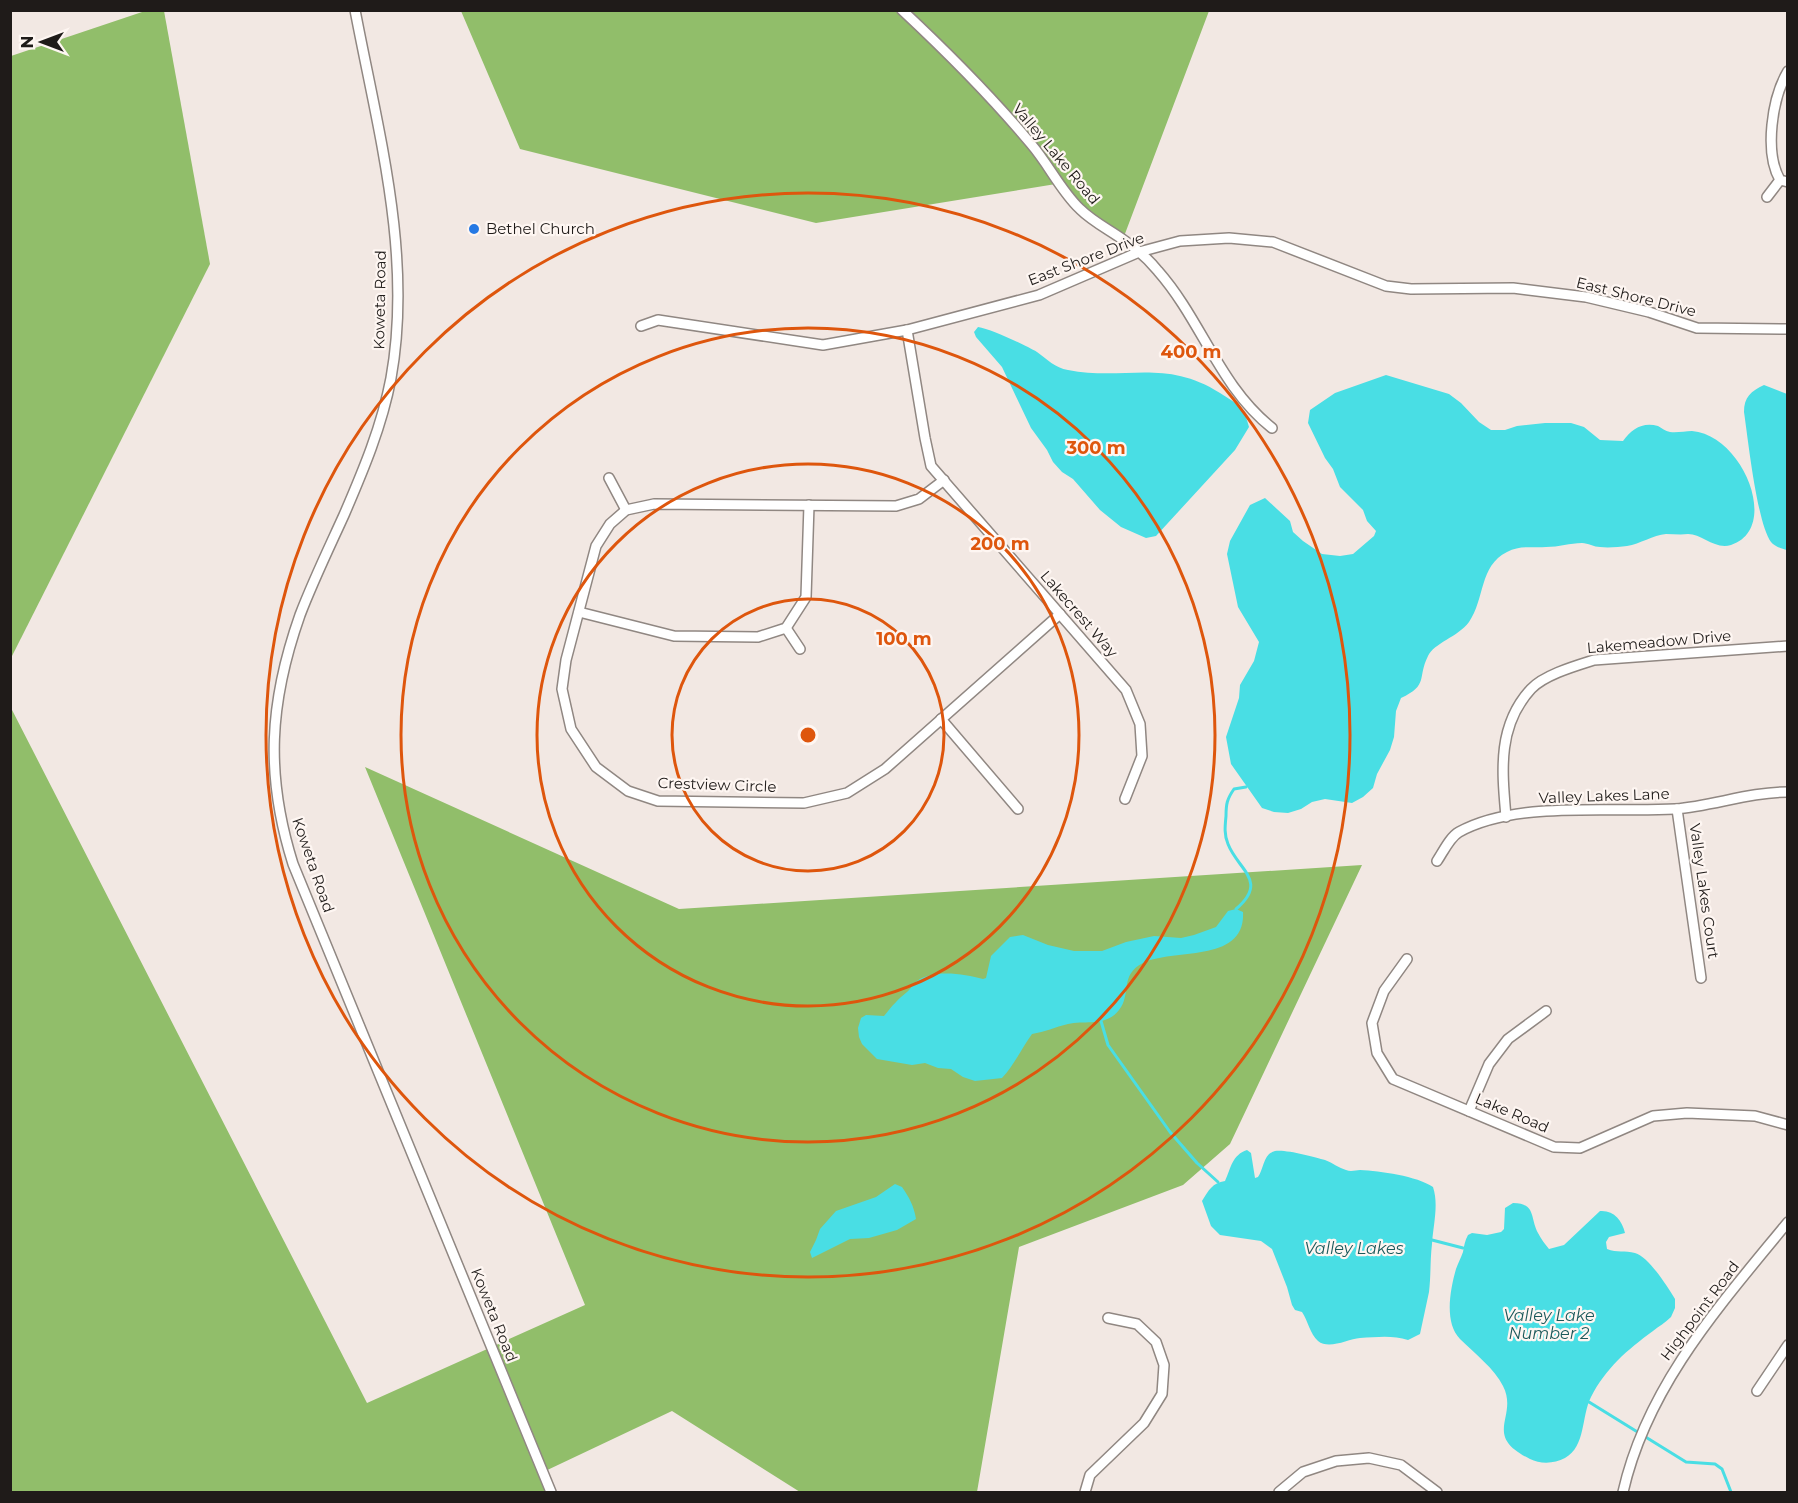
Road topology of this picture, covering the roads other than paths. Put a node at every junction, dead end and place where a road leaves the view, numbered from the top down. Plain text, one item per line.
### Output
1 (355, 10) edge
2 (902, 10) edge
3 (1788, 71) edge
4 (1784, 181) edge
5 (1767, 197) dead end
6 (1139, 252) junction
7 (641, 326) dead end
8 (1788, 329) edge
9 (907, 330) junction
10 (1272, 428) dead end
11 (609, 478) dead end
12 (944, 480) junction
13 (809, 505) junction
14 (626, 510) junction
15 (579, 612) junction
16 (1060, 614) junction
17 (786, 627) junction
18 (1788, 646) edge
19 (800, 649) dead end
20 (941, 719) junction
21 (1788, 792) edge
22 (1125, 799) dead end
23 (1677, 808) junction
24 (1018, 809) dead end
25 (1506, 817) junction
26 (1437, 861) dead end
27 (1407, 959) dead end
28 (1701, 978) dead end
29 (1546, 1011) dead end
30 (1469, 1111) junction
31 (1788, 1125) edge
32 (1788, 1222) edge
33 (1108, 1318) dead end
34 (1786, 1350) edge
35 (1757, 1391) dead end
36 (551, 1492) edge
37 (1085, 1492) edge
38 (1279, 1492) edge
39 (1437, 1492) edge
40 (1623, 1492) edge

1 - 36 street, Koweta Road
2 - 6 street, Valley Lake Road
3 - 4 street
4 - 5 street
6 - 8 street, East Shore Drive
6 - 9 street, East Shore Drive
6 - 10 street, Valley Lake Road
7 - 9 street, East Shore Drive
9 - 12 street, Lakecrest Way
11 - 14 street
12 - 13 street
12 - 16 street, Lakecrest Way
13 - 14 street
13 - 17 street
14 - 15 street, Crestview Circle
15 - 17 street
15 - 20 street, Crestview Circle
16 - 20 street, Crestview Circle
16 - 22 street, Lakecrest Way
17 - 19 street
18 - 25 street, Lakemeadow Drive
20 - 24 street
21 - 23 street, Valley Lakes Lane
23 - 25 street, Valley Lakes Lane
23 - 28 street, Valley Lakes Court
25 - 26 street, Valley Lakes Lane
27 - 30 street, Lake Road
29 - 30 street
30 - 31 street, Lake Road
32 - 40 street, Highpoint Road
33 - 37 street
34 - 35 street
38 - 39 street

